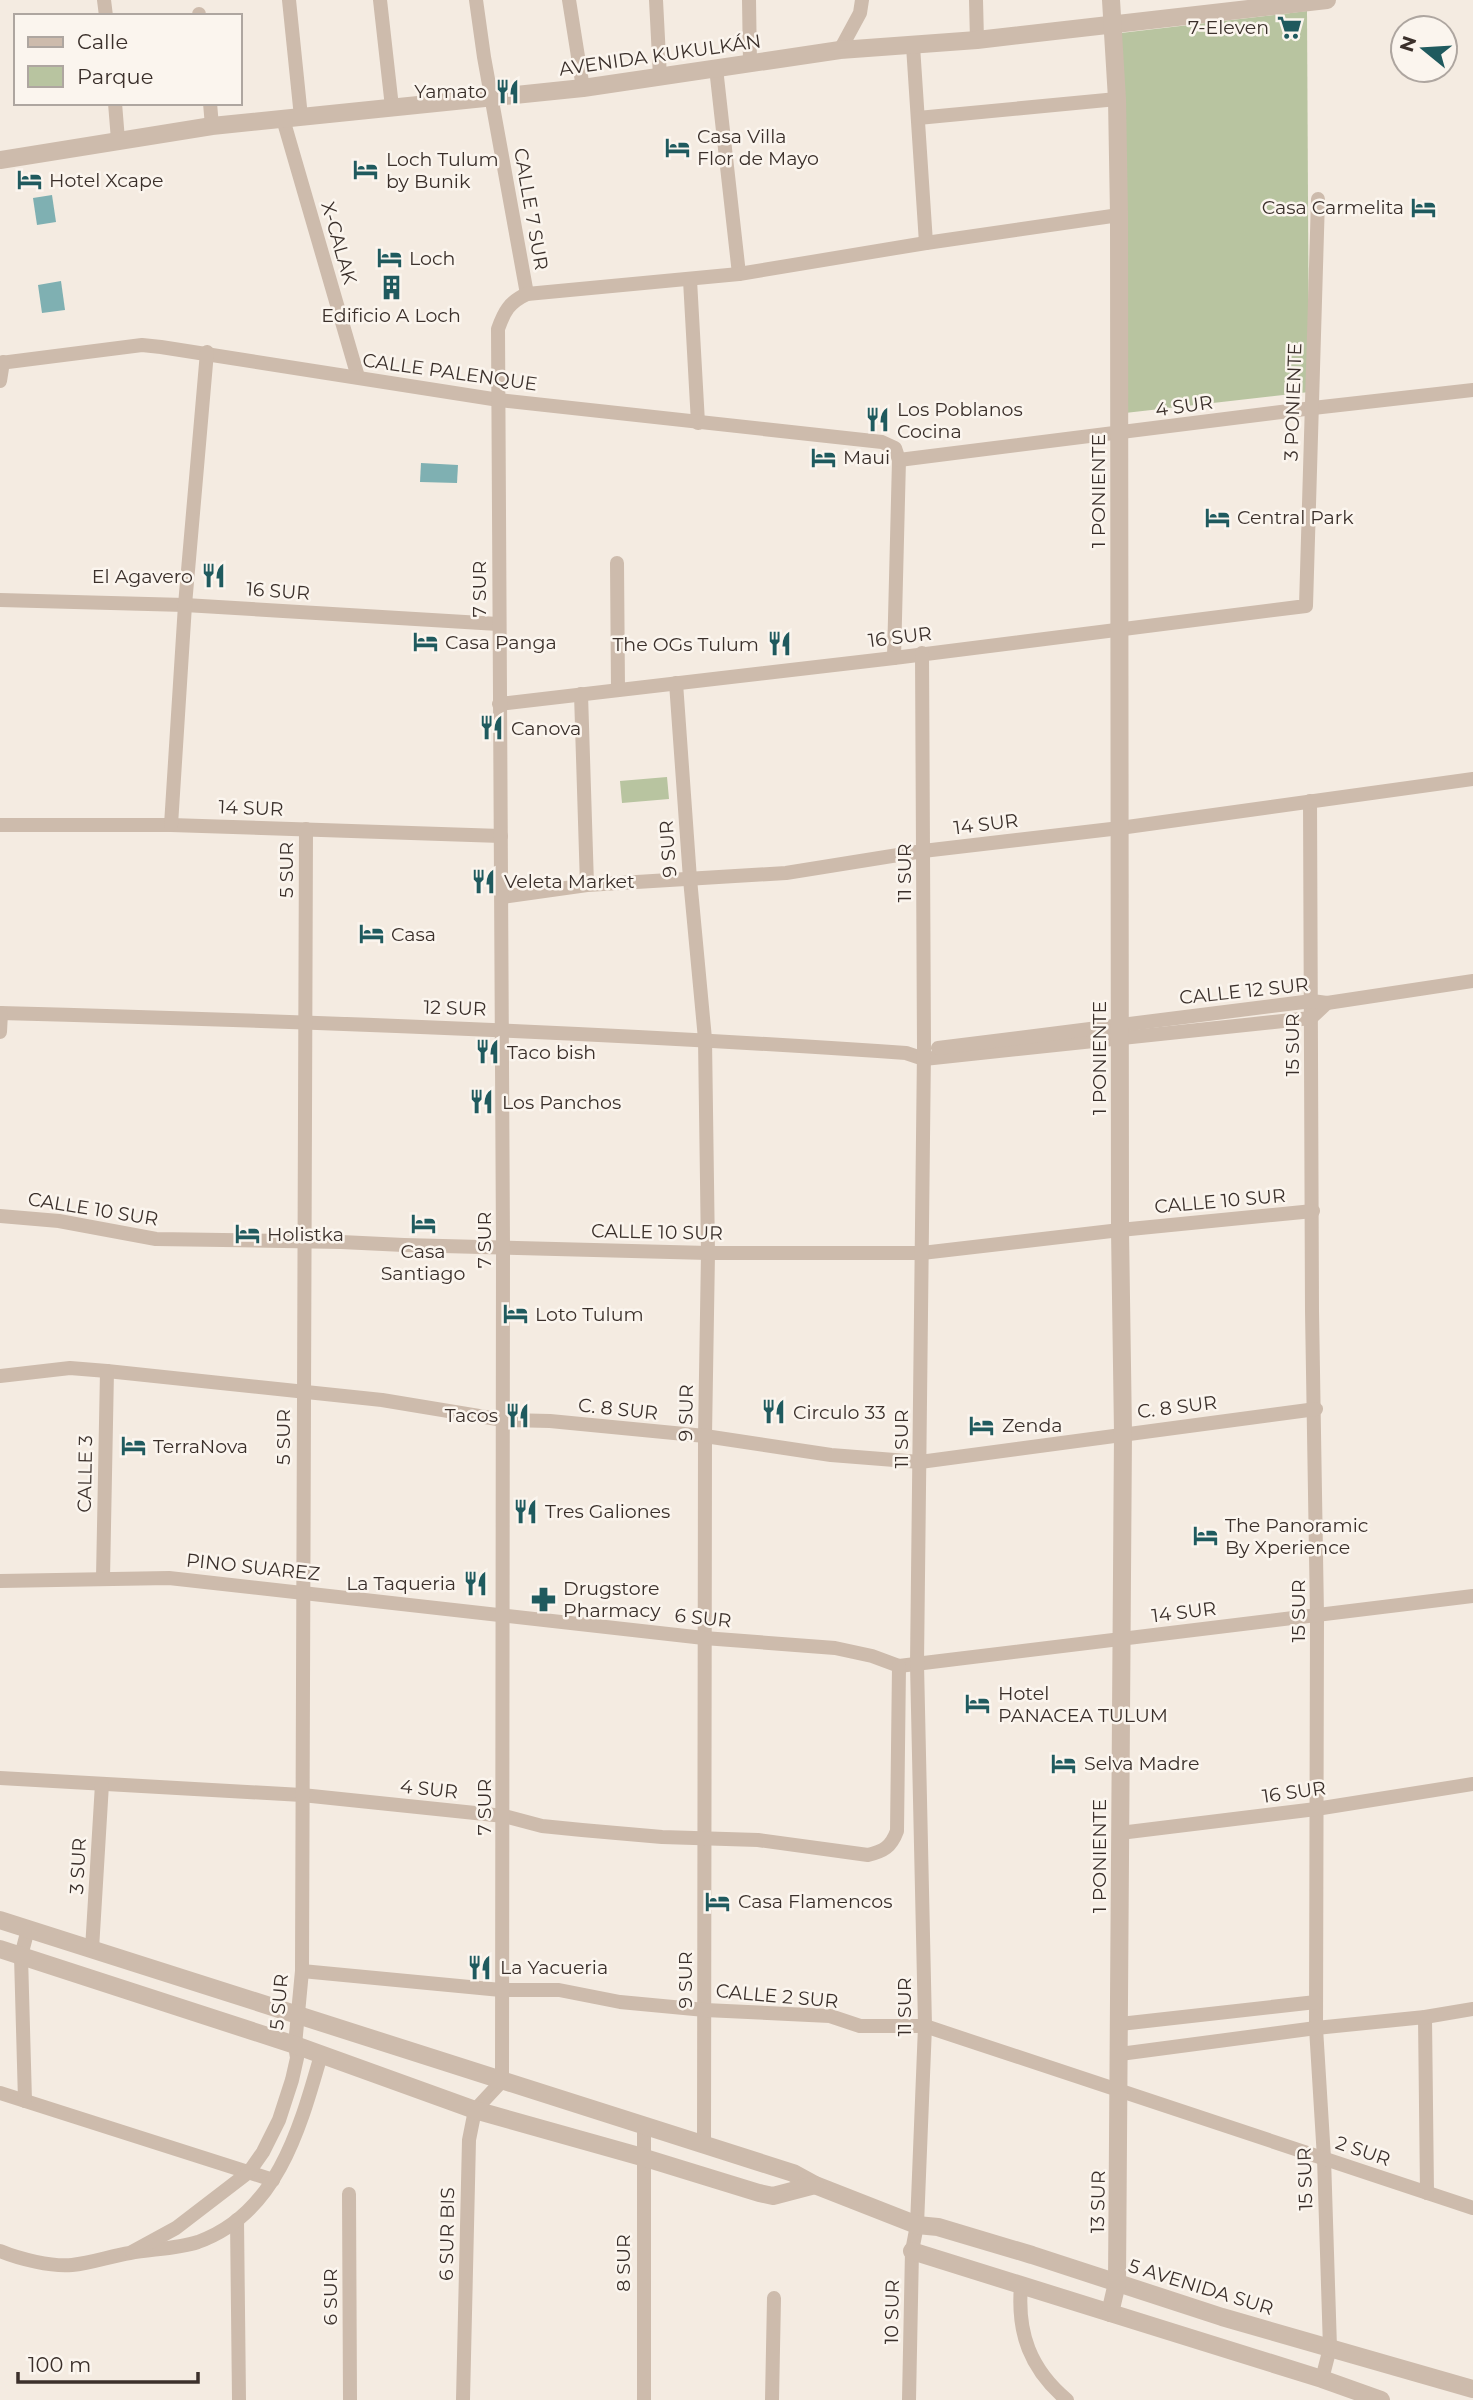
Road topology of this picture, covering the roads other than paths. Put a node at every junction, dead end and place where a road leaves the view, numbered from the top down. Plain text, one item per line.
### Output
1 (289, 0) edge
2 (380, 0) edge
3 (476, 0) edge
4 (569, 0) edge
5 (656, 0) edge
6 (749, 0) edge
7 (862, 0) edge
8 (976, 0) edge
9 (1111, 0) edge
10 (1327, 0) edge
11 (1112, 25) junction
12 (977, 40) junction
13 (914, 46) junction
14 (840, 50) junction
15 (750, 63) junction
16 (716, 68) junction
17 (660, 77) junction
18 (583, 89) junction
19 (492, 97) junction
20 (1117, 99) junction
21 (115, 105) edge
22 (210, 105) edge
23 (392, 107) junction
24 (292, 118) junction
25 (918, 118) junction
26 (212, 126) junction
27 (118, 140) junction
28 (0, 160) edge
29 (1318, 199) dead end
30 (1119, 215) junction
31 (926, 243) junction
32 (739, 274) junction
33 (690, 280) junction
34 (527, 294) junction
35 (207, 352) junction
36 (2, 363) edge
37 (358, 377) junction
38 (0, 381) edge
39 (1473, 390) edge
40 (499, 400) junction
41 (1313, 408) junction
42 (698, 424) junction
43 (1119, 434) junction
44 (897, 454) junction
45 (617, 563) dead end
46 (0, 600) edge
47 (185, 605) junction
48 (1306, 606) joint
49 (498, 624) junction
50 (1119, 629) junction
51 (922, 653) junction
52 (894, 658) junction
53 (676, 682) junction
54 (618, 689) junction
55 (581, 694) junction
56 (499, 704) junction
57 (1473, 779) edge
58 (1310, 801) junction
59 (0, 825) edge
60 (171, 825) junction
61 (1119, 828) junction
62 (306, 829) junction
63 (501, 835) junction
64 (923, 851) junction
65 (690, 879) junction
66 (587, 886) junction
67 (502, 897) junction
68 (1473, 981) edge
69 (1312, 1002) junction
70 (1327, 1003) junction
71 (1, 1013) edge
72 (1311, 1018) junction
73 (305, 1022) junction
74 (1180, 1024) junction
75 (502, 1029) junction
76 (1120, 1031) junction
77 (0, 1032) edge
78 (705, 1039) junction
79 (906, 1053) joint
80 (924, 1054) junction
81 (1313, 1211) junction
82 (0, 1216) edge
83 (1120, 1230) junction
84 (306, 1241) junction
85 (503, 1248) junction
86 (708, 1253) junction
87 (922, 1253) junction
88 (107, 1371) junction
89 (0, 1376) edge
90 (302, 1391) junction
91 (1316, 1409) junction
92 (503, 1420) junction
93 (1123, 1433) junction
94 (705, 1436) junction
95 (920, 1462) junction
96 (103, 1578) junction
97 (0, 1581) edge
98 (303, 1592) junction
99 (1473, 1596) edge
100 (501, 1614) junction
101 (1317, 1615) junction
102 (704, 1638) junction
103 (1121, 1639) junction
104 (917, 1664) junction
105 (899, 1666) junction
106 (0, 1778) edge
107 (102, 1784) junction
108 (1473, 1784) edge
109 (302, 1795) junction
110 (1316, 1809) junction
111 (504, 1816) junction
112 (1120, 1833) junction
113 (705, 1839) junction
114 (0, 1920) edge
115 (28, 1929) junction
116 (0, 1949) edge
117 (92, 1950) junction
118 (21, 1956) junction
119 (302, 1971) junction
120 (501, 1990) junction
121 (1316, 2002) junction
122 (1473, 2009) edge
123 (705, 2010) junction
124 (297, 2014) junction
125 (1425, 2017) junction
126 (1120, 2024) junction
127 (925, 2026) junction
128 (1316, 2028) junction
129 (295, 2045) junction
130 (1120, 2054) junction
131 (321, 2055) junction
132 (502, 2081) junction
133 (1120, 2091) junction
134 (0, 2093) edge
135 (25, 2101) junction
136 (475, 2110) junction
137 (644, 2126) junction
138 (704, 2145) junction
139 (642, 2157) junction
140 (1324, 2158) junction
141 (249, 2172) junction
142 (273, 2180) junction
143 (815, 2185) junction
144 (1427, 2193) junction
145 (349, 2194) dead end
146 (1473, 2208) edge
147 (237, 2220) junction
148 (917, 2225) junction
149 (0, 2251) edge
150 (912, 2251) junction
151 (132, 2252) junction
152 (1117, 2283) junction
153 (1021, 2286) junction
154 (774, 2298) dead end
155 (1110, 2312) junction
156 (1329, 2348) junction
157 (1322, 2379) junction
158 (1473, 2389) edge
159 (239, 2400) edge
160 (350, 2400) edge
161 (463, 2400) edge
162 (644, 2400) edge
163 (772, 2400) edge
164 (909, 2400) edge
165 (1067, 2400) edge
166 (1381, 2400) edge

1 - 24 street, X-CALAK
2 - 23 street
3 - 19 street, CALLE 7 SUR
4 - 18 street
5 - 17 street
6 - 15 street
7 - 14 street
8 - 12 street
9 - 11 street, 1 PONIENTE
10 - 11 street, AVENIDA KUKULKÁN
11 - 12 street, AVENIDA KUKULKÁN
11 - 20 street, 1 PONIENTE
12 - 13 street, AVENIDA KUKULKÁN
13 - 14 street, AVENIDA KUKULKÁN
13 - 25 street
14 - 15 street, AVENIDA KUKULKÁN
15 - 16 street, AVENIDA KUKULKÁN
16 - 17 street, AVENIDA KUKULKÁN
16 - 32 street
17 - 18 street, AVENIDA KUKULKÁN
18 - 19 street, AVENIDA KUKULKÁN
19 - 23 street, AVENIDA KUKULKÁN
19 - 34 street, CALLE 7 SUR
20 - 25 street
20 - 30 street, 1 PONIENTE
21 - 27 street
22 - 26 street
23 - 24 street, AVENIDA KUKULKÁN
24 - 26 street, AVENIDA KUKULKÁN
24 - 37 street, X-CALAK
25 - 31 street
26 - 27 street, AVENIDA KUKULKÁN
27 - 28 street, AVENIDA KUKULKÁN
29 - 41 street, 3 PONIENTE
30 - 31 street
30 - 43 street, 1 PONIENTE
31 - 32 street
32 - 33 street
33 - 34 street
33 - 42 street
34 - 40 street, CALLE 7 SUR
35 - 36 street, CALLE PALENQUE
35 - 37 street, CALLE PALENQUE
35 - 47 street
36 - 38 street
37 - 40 street, CALLE PALENQUE
39 - 41 street, 4 SUR
40 - 42 street, CALLE PALENQUE
40 - 49 street, 7 SUR
41 - 43 street, 4 SUR
41 - 48 street, 3 PONIENTE
42 - 44 street, CALLE PALENQUE
43 - 44 street, 4 SUR
43 - 50 street, 1 PONIENTE
44 - 52 street
45 - 54 street
46 - 47 street, 16 SUR
47 - 49 street, 16 SUR
47 - 60 street
48 - 50 street, 16 SUR
49 - 56 street, 7 SUR
50 - 51 street, 16 SUR
50 - 61 street, 1 PONIENTE
51 - 52 street, 16 SUR
51 - 64 street, 11 SUR
52 - 53 street, 16 SUR
53 - 54 street, 16 SUR
53 - 65 street, 9 SUR
54 - 55 street, 16 SUR
55 - 56 street, 16 SUR
55 - 66 street
56 - 63 street, 7 SUR
57 - 58 street, 14 SUR
58 - 61 street, 14 SUR
58 - 69 street, 15 SUR
59 - 60 street, 14 SUR
60 - 62 street, 14 SUR
61 - 64 street, 14 SUR
61 - 76 street, 1 PONIENTE
62 - 63 street, 14 SUR
62 - 73 street, 5 SUR
63 - 67 street, 7 SUR
64 - 65 street, 14 SUR
64 - 80 street, 11 SUR
65 - 66 street, 14 SUR
65 - 78 street, 9 SUR
66 - 67 street, 14 SUR
67 - 75 street, 7 SUR
68 - 70 street
69 - 70 street, CALLE 12 SUR
69 - 72 street, 15 SUR
69 - 74 street, CALLE 12 SUR
70 - 72 street, CALLE 12 SUR
71 - 73 street, 12 SUR
71 - 77 street
72 - 74 street, CALLE 12 SUR
72 - 81 street, 15 SUR
73 - 75 street, 12 SUR
73 - 84 street, 5 SUR
74 - 76 street, CALLE 12 SUR
75 - 78 street, 12 SUR
75 - 85 street, 7 SUR
76 - 80 street, CALLE 12 SUR
76 - 83 street, 1 PONIENTE
78 - 79 street, 12 SUR
78 - 86 street, 9 SUR
79 - 80 street, CALLE 12 SUR
80 - 87 street, 11 SUR
81 - 83 street, CALLE 10 SUR
81 - 91 street, 15 SUR
82 - 84 street, CALLE 10 SUR
83 - 87 street, CALLE 10 SUR
83 - 93 street, 1 PONIENTE
84 - 85 street, CALLE 10 SUR
84 - 90 street, 5 SUR
85 - 86 street, CALLE 10 SUR
85 - 92 street, 7 SUR
86 - 87 street, CALLE 10 SUR
86 - 94 street, 9 SUR
87 - 95 street, 11 SUR
88 - 89 street, C. 8 SUR
88 - 90 street, C. 8 SUR
88 - 96 street, CALLE 3
90 - 92 street, C. 8 SUR
90 - 98 street, 5 SUR
91 - 93 street, C. 8 SUR
91 - 101 street, 15 SUR
92 - 94 street, C. 8 SUR
92 - 100 street, 7 SUR
93 - 95 street, C. 8 SUR
93 - 103 street, 1 PONIENTE
94 - 95 street, C. 8 SUR
94 - 102 street, 9 SUR
95 - 104 street, 11 SUR
96 - 97 street, PINO SUAREZ
96 - 98 street, PINO SUAREZ
98 - 100 street, PINO SUAREZ
98 - 109 street, 5 SUR
99 - 101 street, 14 SUR
100 - 102 street, 6 SUR
100 - 111 street, 7 SUR
101 - 103 street, 14 SUR
101 - 110 street, 15 SUR
102 - 105 street, 6 SUR
102 - 113 street, 9 SUR
103 - 104 street, 14 SUR
103 - 112 street, 1 PONIENTE
104 - 105 street, 14 SUR
104 - 127 street, 11 SUR
105 - 113 street, 4 SUR
106 - 107 street, 4 SUR
107 - 109 street, 4 SUR
107 - 117 street, 3 SUR
108 - 110 street, 16 SUR
109 - 111 street, 4 SUR
109 - 119 street, 5 SUR
110 - 112 street, 16 SUR
110 - 121 street, 15 SUR
111 - 113 street, 4 SUR
111 - 120 street, 7 SUR
112 - 126 street, 1 PONIENTE
113 - 123 street, 9 SUR
114 - 115 street, 5 AVENIDA SUR
115 - 117 street, 5 AVENIDA SUR
115 - 118 street
116 - 118 street
117 - 124 street, 5 AVENIDA SUR
118 - 129 street
118 - 135 street
119 - 120 street, CALLE 2 SUR
119 - 124 street, 5 SUR
120 - 123 street, CALLE 2 SUR
120 - 132 street, 7 SUR
121 - 126 street
121 - 128 street, 15 SUR
122 - 125 street
123 - 127 street, CALLE 2 SUR
123 - 138 street, 9 SUR
124 - 129 street, 5 SUR
124 - 132 street, 5 AVENIDA SUR
125 - 128 street
125 - 144 street
126 - 130 street, 1 PONIENTE
127 - 133 street, CALLE 2 SUR
127 - 148 street, 11 SUR
128 - 130 street
128 - 140 street, 15 SUR
129 - 131 street
129 - 141 street, 5 SUR
130 - 133 street, 1 PONIENTE
131 - 136 street
131 - 142 street
132 - 136 street
132 - 137 street, 5 AVENIDA SUR
133 - 140 street, 2 SUR
133 - 152 street, 13 SUR
134 - 135 street
135 - 141 street
136 - 139 street
136 - 161 street, 6 SUR BIS
137 - 138 street, 5 AVENIDA SUR
137 - 139 street, 8 SUR
138 - 143 street, 5 AVENIDA SUR
139 - 143 street
139 - 162 street, 8 SUR
140 - 144 street, 2 SUR
140 - 156 street, 15 SUR
141 - 142 street
141 - 151 street, 5 SUR
142 - 147 street
143 - 148 street, 5 AVENIDA SUR
144 - 146 street, 2 SUR
145 - 160 street, 6 SUR
147 - 151 street
147 - 159 street
148 - 150 street, 10 SUR
148 - 152 street, 5 AVENIDA SUR
149 - 151 street
150 - 153 street
150 - 164 street, 10 SUR
152 - 155 street, 13 SUR
152 - 156 street, 5 AVENIDA SUR
153 - 155 street
153 - 165 street
154 - 163 street
155 - 157 street
156 - 157 street, 15 SUR
156 - 158 street, 5 AVENIDA SUR
157 - 166 street

